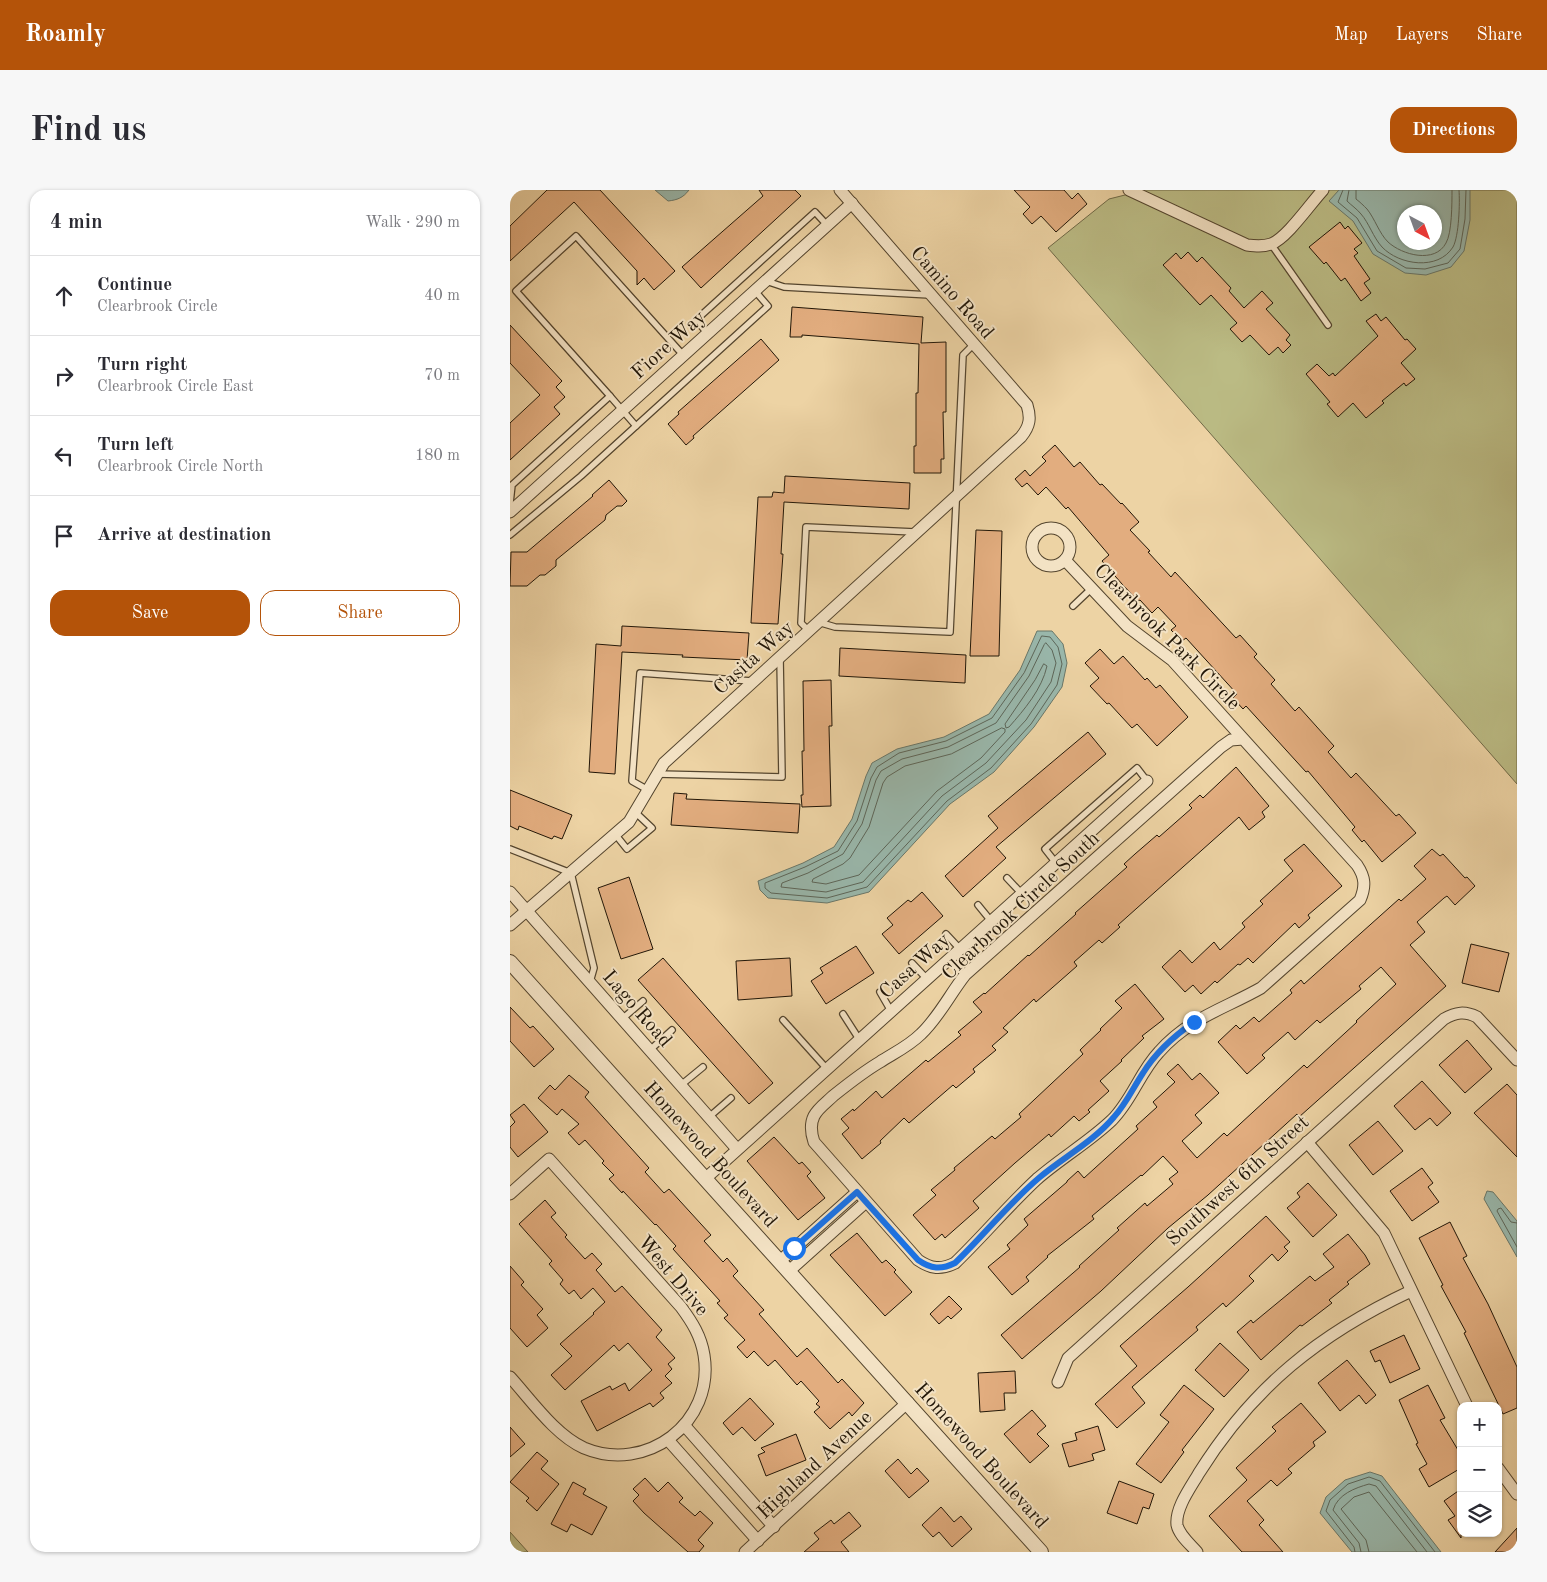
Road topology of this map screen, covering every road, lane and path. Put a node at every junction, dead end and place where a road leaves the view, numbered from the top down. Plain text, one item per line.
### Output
1 (840, 190) edge
2 (1129, 190) edge
3 (1323, 190) edge
4 (852, 203) junction
5 (827, 225) junction
6 (1270, 244) junction
7 (766, 281) junction
8 (755, 291) junction
9 (931, 295) junction
10 (1328, 325) dead end
11 (708, 334) junction
12 (974, 344) junction
13 (684, 356) junction
14 (610, 396) junction
15 (623, 411) junction
16 (1030, 422) joint
17 (636, 426) junction
18 (956, 497) junction
19 (510, 502) edge
20 (510, 512) edge
21 (917, 532) junction
22 (510, 535) edge
23 (1065, 560) dead end
24 (1092, 588) junction
25 (1073, 606) dead end
26 (818, 622) junction
27 (808, 631) junction
28 (780, 657) junction
29 (754, 681) junction
30 (1243, 739) junction
31 (657, 774) junction
32 (1148, 781) joint
33 (648, 790) junction
34 (635, 812) junction
35 (615, 834) junction
36 (510, 849) edge
37 (1056, 862) junction
38 (570, 873) junction
39 (1007, 878) dead end
40 (510, 892) edge
41 (1022, 894) junction
42 (978, 905) dead end
43 (526, 910) junction
44 (991, 921) junction
45 (510, 925) edge
46 (946, 934) dead end
47 (960, 949) junction
48 (510, 962) edge
49 (912, 963) dead end
50 (926, 979) junction
51 (590, 983) junction
52 (880, 992) dead end
53 (643, 1002) dead end
54 (891, 1011) junction
55 (843, 1014) dead end
56 (622, 1019) junction
57 (783, 1020) dead end
58 (672, 1030) dead end
59 (859, 1039) junction
60 (650, 1050) junction
61 (1517, 1060) edge
62 (703, 1067) dead end
63 (827, 1069) junction
64 (681, 1085) junction
65 (731, 1098) dead end
66 (709, 1117) junction
67 (1307, 1142) junction
68 (737, 1149) junction
69 (706, 1178) junction
70 (857, 1192) junction
71 (510, 1194) edge
72 (866, 1202) junction
73 (784, 1266) junction
74 (1411, 1290) junction
75 (510, 1377) edge
76 (1058, 1382) dead end
77 (908, 1402) junction
78 (1465, 1402) edge
79 (676, 1432) junction
80 (1502, 1473) edge
81 (1517, 1494) edge
82 (774, 1527) junction
83 (758, 1541) junction
84 (746, 1552) edge
85 (1041, 1552) edge
86 (1197, 1552) edge

1 - 4 street, Camino Road
2 - 6 street
3 - 6 street
4 - 5 street, Fiore Way
4 - 9 street, Camino Road
5 - 7 street, Fiore Way
5 - 11 lane
6 - 10 lane
7 - 8 street, Fiore Way
7 - 9 lane
8 - 11 street, Fiore Way
8 - 17 lane
9 - 12 street, Camino Road
11 - 13 street, Fiore Way
12 - 16 street, Camino Road
12 - 18 lane
13 - 14 lane
13 - 15 street, Fiore Way
14 - 15 lane
14 - 19 lane
15 - 17 lane
15 - 20 street, Fiore Way
16 - 18 street, Casita Way
17 - 22 lane
18 - 21 street, Casita Way
18 - 26 lane
21 - 26 street, Casita Way
21 - 27 lane
23 - 24 street, Clearbrook Park Circle
24 - 25 lane
24 - 30 street, Clearbrook Park Circle
26 - 27 street, Casita Way
27 - 28 street, Casita Way
28 - 29 street, Casita Way
28 - 31 lane
29 - 31 street, Casita Way
29 - 33 lane
30 - 70 street, Clearbrook Circle South
30 - 72 street, Clearbrook Park Circle
31 - 33 street, Casita Way
32 - 37 street, Casa Way
32 - 37 lane
33 - 34 street, Casita Way
34 - 35 street, Casita Way
34 - 35 lane
35 - 38 street, Casita Way
36 - 38 lane
37 - 41 street, Casa Way
38 - 43 street, Casita Way
38 - 51 lane
39 - 41 lane
40 - 43 street, Lago Road
41 - 44 street, Casa Way
42 - 44 lane
43 - 45 street, Casita Way
43 - 51 street, Lago Road
44 - 47 street, Casa Way
46 - 47 lane
47 - 50 street, Casa Way
48 - 69 street, Homewood Boulevard
49 - 50 lane
50 - 54 street, Casa Way
51 - 56 street, Lago Road
52 - 54 lane
53 - 56 lane
54 - 59 street, Casa Way
55 - 59 lane
56 - 60 street, Lago Road
57 - 63 lane
58 - 60 lane
59 - 63 street, Casa Way
60 - 64 street, Lago Road
61 - 67 street, Southwest 6th Street
62 - 64 lane
63 - 68 street, Casa Way
64 - 66 street, Lago Road
65 - 66 lane
66 - 68 street, Lago Road
67 - 74 street
67 - 76 street, Southwest 6th Street
68 - 69 street, Casa Way
69 - 73 street, Homewood Boulevard
70 - 72 street
70 - 73 street
71 - 79 street, West Drive
72 - 73 street
73 - 77 street, Homewood Boulevard
74 - 78 street
74 - 86 street
75 - 79 street
77 - 82 street, Highland Avenue
77 - 85 street, Homewood Boulevard
79 - 82 street
79 - 83 street
80 - 81 street
82 - 83 street, Highland Avenue
83 - 84 street, Highland Avenue

